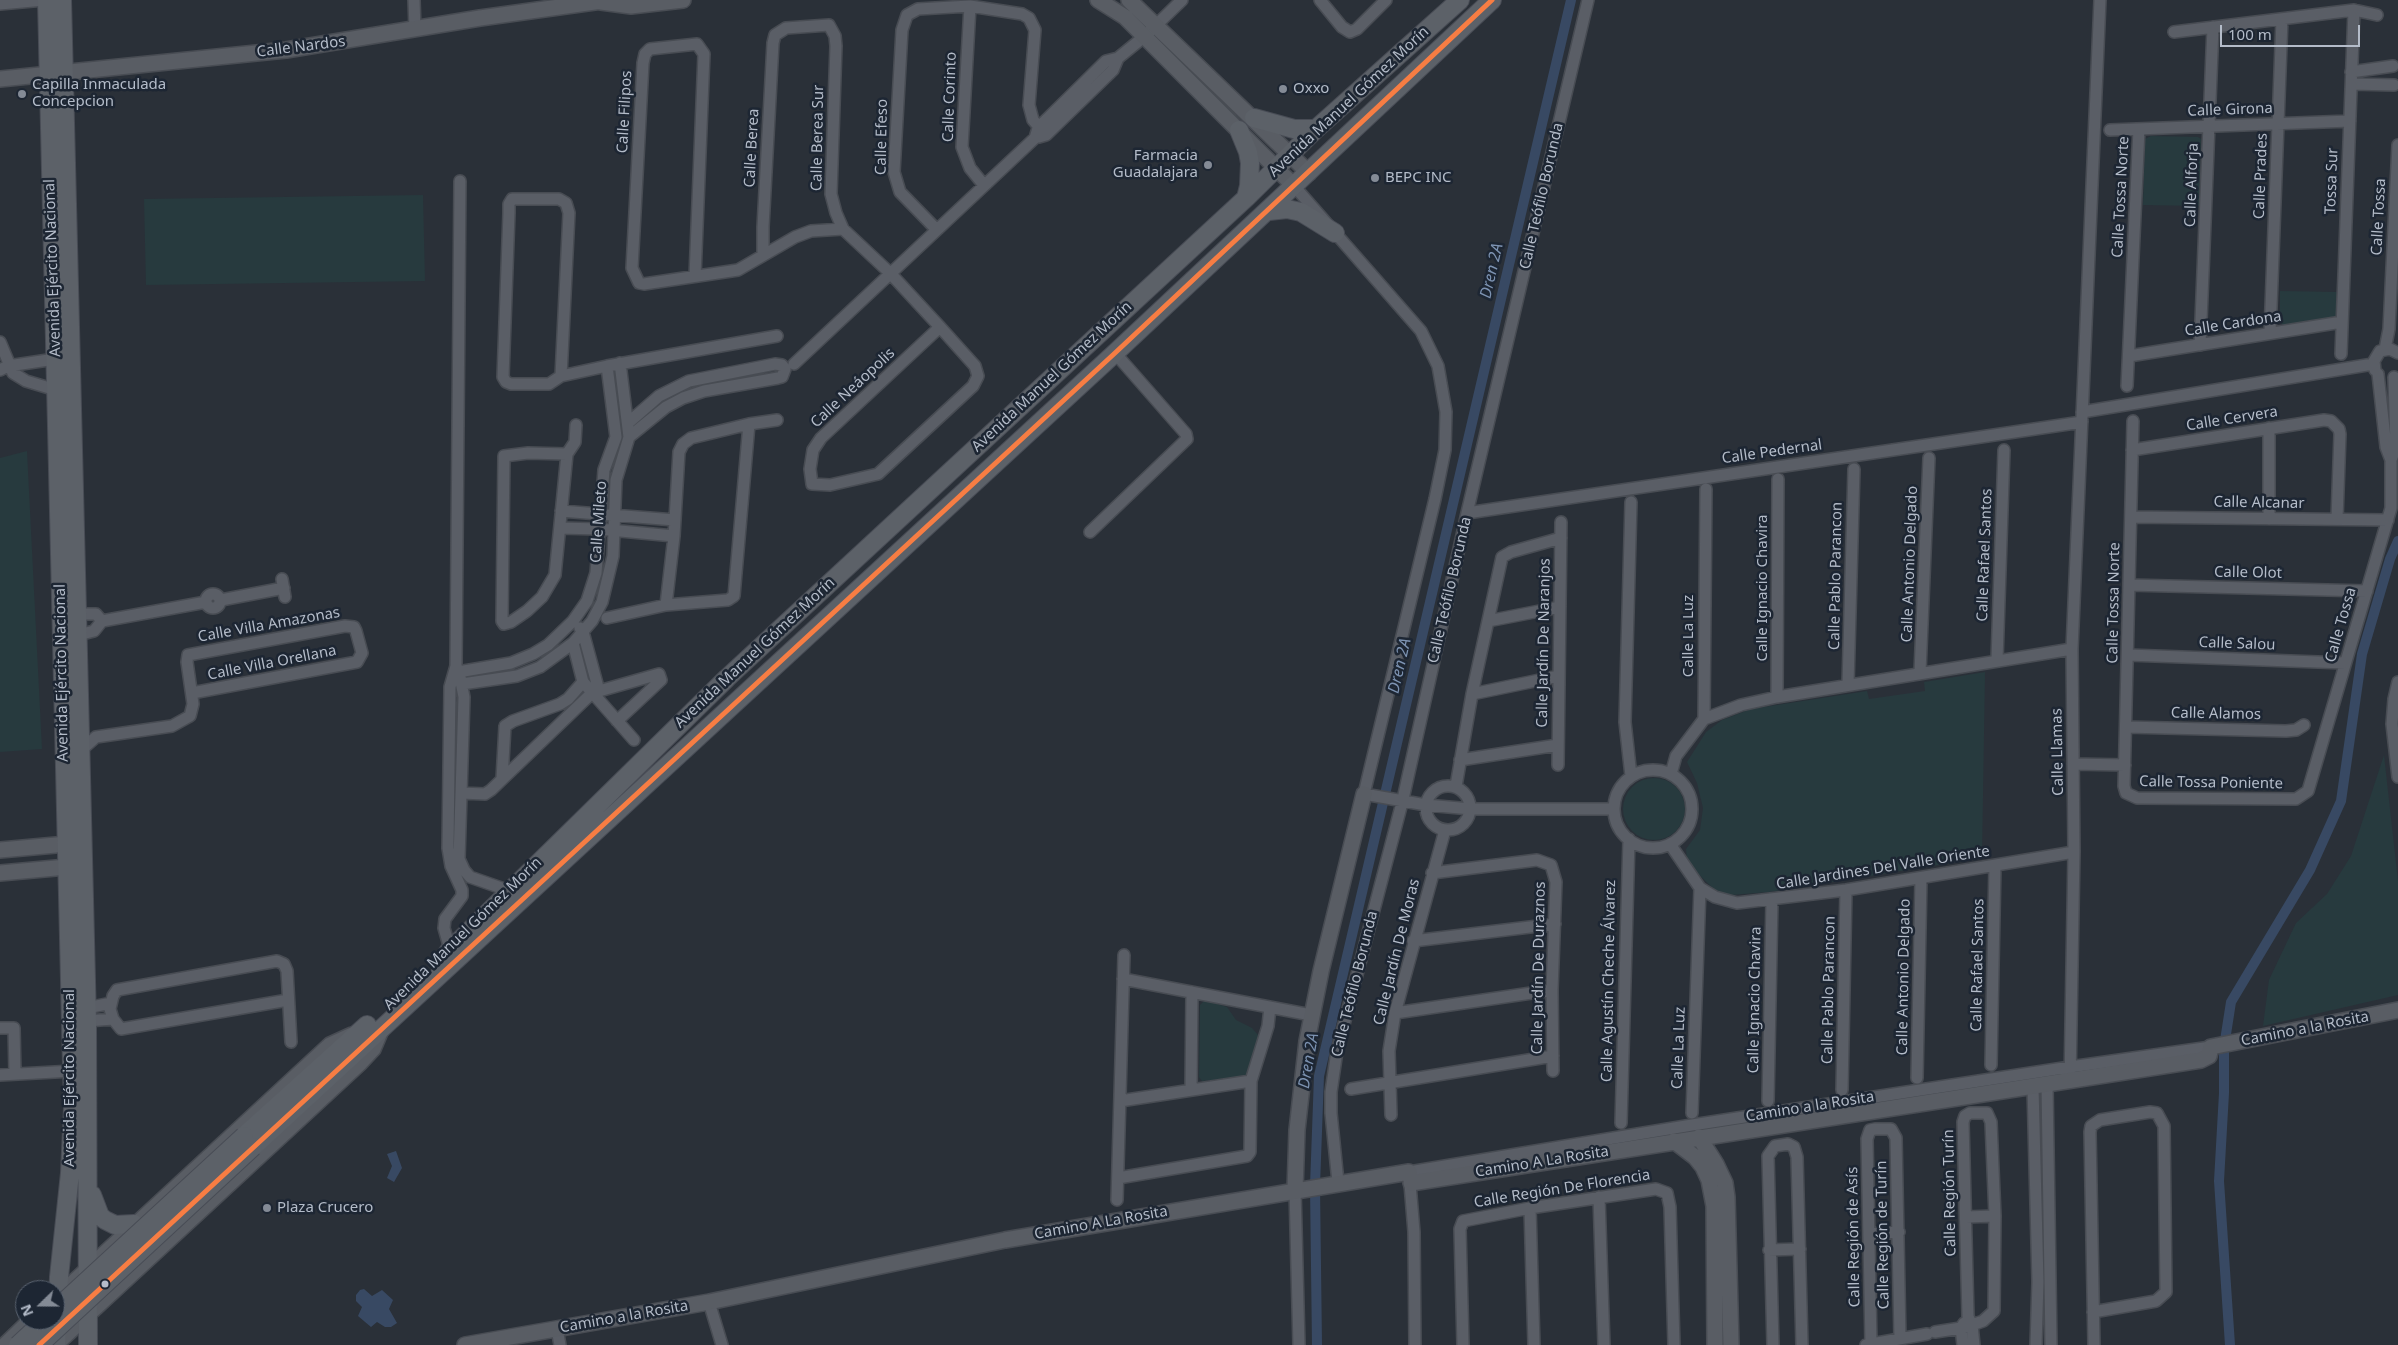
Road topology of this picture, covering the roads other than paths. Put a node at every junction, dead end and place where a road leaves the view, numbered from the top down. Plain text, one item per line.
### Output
1 (53, 0) edge
2 (414, 0) edge
3 (683, 0) edge
4 (1098, 0) edge
5 (1129, 0) edge
6 (1182, 0) edge
7 (1320, 0) edge
8 (1386, 0) edge
9 (1460, 0) edge
10 (1466, 0) edge
11 (1492, 0) edge
12 (1588, 0) edge
13 (2100, 0) edge
14 (605, 1) edge
15 (0, 4) edge
16 (970, 6) junction
17 (2354, 10) junction
18 (2377, 14) dead end
19 (1476, 15) junction
20 (2282, 19) junction
21 (1157, 25) junction
22 (2213, 28) junction
23 (415, 30) junction
24 (2174, 32) dead end
25 (1145, 36) junction
26 (773, 43) joint
27 (2396, 62) edge
28 (2351, 72) junction
29 (55, 73) junction
30 (0, 79) edge
31 (2352, 84) junction
32 (2397, 90) edge
33 (1251, 116) junction
34 (2350, 121) junction
35 (2278, 124) junction
36 (2209, 126) junction
37 (1238, 129) junction
38 (1316, 129) junction
39 (2139, 129) junction
40 (2110, 130) dead end
41 (1040, 134) junction
42 (2398, 145) edge
43 (1291, 154) junction
44 (1277, 168) junction
45 (1309, 173) junction
46 (460, 181) dead end
47 (983, 184) junction
48 (1295, 187) junction
49 (1246, 198) junction
50 (1269, 211) junction
51 (843, 229) junction
52 (936, 229) junction
53 (1336, 232) junction
54 (763, 255) junction
55 (890, 273) junction
56 (695, 276) junction
57 (2342, 322) junction
58 (940, 327) junction
59 (2270, 333) junction
60 (777, 336) dead end
61 (0, 342) edge
62 (2200, 345) junction
63 (2385, 349) junction
64 (2398, 352) edge
65 (1115, 353) junction
66 (2341, 354) dead end
67 (2129, 356) junction
68 (55, 359) junction
69 (620, 363) junction
70 (794, 364) dead end
71 (607, 366) junction
72 (4, 368) edge
73 (2376, 369) junction
74 (2396, 375) edge
75 (561, 376) junction
76 (2127, 386) dead end
77 (56, 390) junction
78 (2082, 417) junction
79 (777, 420) dead end
80 (2133, 420) dead end
81 (628, 423) junction
82 (749, 424) junction
83 (576, 425) dead end
84 (2269, 428) junction
85 (629, 437) junction
86 (2004, 450) dead end
87 (2132, 450) junction
88 (567, 454) junction
89 (1929, 458) dead end
90 (2391, 460) junction
91 (1854, 469) dead end
92 (1778, 479) dead end
93 (1706, 489) dead end
94 (1631, 502) dead end
95 (561, 511) junction
96 (1467, 513) junction
97 (600, 514) junction
98 (615, 515) junction
99 (2131, 517) junction
100 (2269, 519) junction
101 (2337, 519) junction
102 (674, 520) junction
103 (2388, 520) junction
104 (1561, 522) dead end
105 (560, 528) junction
106 (599, 529) junction
107 (614, 530) junction
108 (1090, 532) dead end
109 (674, 536) junction
110 (1561, 538) junction
111 (2129, 585) junction
112 (284, 588) dead end
113 (2367, 590) junction
114 (666, 605) junction
115 (1560, 607) junction
116 (77, 614) junction
117 (608, 618) dead end
118 (102, 621) junction
119 (573, 621) junction
120 (1488, 621) junction
121 (583, 632) junction
122 (78, 635) junction
123 (573, 643) junction
124 (2072, 649) junction
125 (2128, 656) junction
126 (360, 659) joint
127 (1997, 660) junction
128 (2345, 663) junction
129 (1920, 672) junction
130 (459, 674) junction
131 (1559, 676) junction
132 (583, 682) junction
133 (2398, 682) edge
134 (1848, 684) junction
135 (595, 692) junction
136 (192, 693) junction
137 (1472, 694) junction
138 (1777, 697) junction
139 (1704, 719) junction
140 (617, 721) junction
141 (2304, 725) dead end
142 (2126, 727) junction
143 (90, 730) junction
144 (634, 740) dead end
145 (1558, 745) junction
146 (2396, 745) edge
147 (1460, 760) junction
148 (2073, 764) junction
149 (1558, 765) dead end
150 (2125, 765) junction
151 (1671, 774) junction
152 (1632, 776) junction
153 (2398, 778) edge
154 (502, 779) junction
155 (1456, 786) junction
156 (2124, 786) joint
157 (461, 793) junction
158 (1367, 794) junction
159 (2303, 796) joint
160 (1399, 798) junction
161 (1426, 805) junction
162 (1471, 809) junction
163 (1614, 809) junction
164 (1444, 830) junction
165 (1629, 839) junction
166 (74, 843) junction
167 (1670, 844) junction
168 (0, 850) edge
169 (2074, 852) junction
170 (1995, 865) junction
171 (74, 866) junction
172 (0, 873) edge
173 (1432, 873) junction
174 (1921, 878) junction
175 (1700, 888) junction
176 (1846, 890) junction
177 (515, 896) junction
178 (1772, 900) junction
179 (1555, 924) junction
180 (1413, 941) junction
181 (450, 949) junction
182 (1124, 955) dead end
183 (1123, 979) junction
184 (1552, 990) junction
185 (1192, 992) junction
186 (288, 1000) junction
187 (111, 1003) junction
188 (1270, 1007) junction
189 (2398, 1010) edge
190 (1395, 1013) junction
191 (87, 1014) junction
192 (1311, 1015) junction
193 (113, 1019) junction
194 (0, 1028) edge
195 (382, 1028) junction
196 (358, 1033) junction
197 (291, 1042) dead end
198 (2217, 1046) junction
199 (1553, 1056) junction
200 (1991, 1065) dead end
201 (2070, 1066) junction
202 (73, 1071) junction
203 (1553, 1071) dead end
204 (15, 1074) junction
205 (0, 1075) edge
206 (1918, 1078) dead end
207 (1251, 1081) junction
208 (1390, 1082) junction
209 (2070, 1082) junction
210 (2040, 1086) junction
211 (1350, 1089) dead end
212 (1190, 1090) junction
213 (1842, 1090) dead end
214 (1120, 1101) junction
215 (1768, 1101) dead end
216 (1692, 1113) dead end
217 (1391, 1115) dead end
218 (1621, 1123) dead end
219 (1870, 1130) joint
220 (1700, 1137) junction
221 (248, 1141) junction
222 (1674, 1141) junction
223 (1118, 1178) junction
224 (1410, 1178) junction
225 (1332, 1183) junction
226 (88, 1185) junction
227 (1300, 1189) junction
228 (1599, 1197) junction
229 (1118, 1200) dead end
230 (1530, 1208) junction
231 (1995, 1216) junction
232 (1966, 1217) junction
233 (2036, 1222) junction
234 (2049, 1222) junction
235 (134, 1224) junction
236 (1899, 1232) junction
237 (1869, 1234) junction
238 (110, 1247) junction
239 (1800, 1249) junction
240 (1770, 1250) junction
241 (89, 1266) junction
242 (130, 1276) junction
243 (58, 1280) edge
244 (784, 1286) joint
245 (65, 1292) edge
246 (65, 1294) edge
247 (709, 1302) junction
248 (89, 1312) junction
249 (2093, 1312) junction
250 (1992, 1316) joint
251 (1967, 1323) junction
252 (557, 1328) junction
253 (23, 1330) edge
254 (30, 1330) edge
255 (56, 1330) edge
256 (1900, 1339) junction
257 (11, 1343) edge
258 (30, 1345) edge
259 (38, 1345) edge
260 (56, 1345) edge
261 (88, 1345) edge
262 (464, 1345) edge
263 (560, 1345) edge
264 (722, 1345) edge
265 (1299, 1345) edge
266 (1416, 1345) edge
267 (1463, 1345) edge
268 (1534, 1345) edge
269 (1604, 1345) edge
270 (1674, 1345) edge
271 (1715, 1345) edge
272 (1731, 1345) edge
273 (1773, 1345) edge
274 (1802, 1345) edge
275 (1868, 1345) edge
276 (1963, 1345) edge
277 (1974, 1345) edge
278 (2036, 1345) edge
279 (2050, 1345) edge
280 (2094, 1345) edge

1 - 15 street
1 - 29 main road, Avenida Ejército Nacional
2 - 23 street
3 - 14 street, Calle Nardos
4 - 25 street
5 - 21 street
6 - 21 street
7 - 8 street
9 - 38 main road, Avenida Manuel Gómez Morín
10 - 19 street
11 - 19 main road, Avenida Manuel Gómez Morín
12 - 96 street, Calle Teófilo Borunda
13 - 78 street, Calle Llamas
14 - 23 street, Calle Nardos
16 - 41 street
16 - 47 street, Calle Corinto
16 - 52 street, Calle Efeso
17 - 18 street
17 - 20 street
17 - 28 street, Tossa Sur
19 - 45 main road, Avenida Manuel Gómez Morín
20 - 22 street
20 - 35 street, Calle Prades
21 - 25 street
21 - 33 street
22 - 24 street
22 - 36 street, Calle Alforja
23 - 29 street, Calle Nardos
25 - 37 street
25 - 41 street
26 - 51 street, Calle Berea Sur
26 - 54 street, Calle Berea
27 - 28 street
27 - 32 street
28 - 31 street, Tossa Sur
29 - 30 street, Calle Nardos
29 - 68 main road, Avenida Ejército Nacional
29 - 116 main road, Avenida Ejército Nacional
31 - 32 street
31 - 34 street, Tossa Sur
33 - 37 street
33 - 38 main road
33 - 43 street
34 - 35 street, Calle Girona
34 - 57 street, Tossa Sur
35 - 36 street, Calle Girona
35 - 59 street, Calle Prades
36 - 39 street, Calle Girona
36 - 62 street, Calle Alforja
37 - 44 street
37 - 49 main road
38 - 43 main road, Avenida Manuel Gómez Morín
39 - 40 street, Calle Girona
39 - 67 street, Calle Tossa Norte
41 - 47 street
42 - 63 street, Calle Tossa
43 - 44 main road, Avenida Manuel Gómez Morín
43 - 45 street
44 - 48 street
44 - 49 main road, Avenida Manuel Gómez Morín
45 - 48 main road, Avenida Manuel Gómez Morín
46 - 130 street
47 - 52 street
48 - 50 main road, Avenida Manuel Gómez Morín
48 - 53 street
49 - 177 main road, Avenida Manuel Gómez Morín
50 - 53 main road
50 - 65 main road, Avenida Manuel Gómez Morín
51 - 54 street
51 - 55 street
52 - 55 street
53 - 158 street
54 - 56 street
55 - 58 street
55 - 70 street
56 - 56 street, Calle Filipos
57 - 59 street, Calle Cardona
57 - 66 street, Tossa Sur
58 - 58 street, Calle Neáopolis
59 - 62 street, Calle Cardona
60 - 69 street
61 - 72 street
62 - 67 street, Calle Cardona
63 - 64 street
63 - 73 street, Calle Tossa
65 - 108 street
65 - 177 main road, Avenida Manuel Gómez Morín
67 - 76 street, Calle Tossa Norte
68 - 72 street
68 - 77 main road, Avenida Ejército Nacional
69 - 71 street
69 - 81 street, Calle Mileto
71 - 75 street
71 - 97 street, Calle Mileto
72 - 77 street
73 - 74 street, Calle Tossa
73 - 78 street, Calle Pedernal
73 - 90 street, Calle Tossa
74 - 90 street, Calle Tossa
75 - 75 street
77 - 166 main road, Avenida Ejército Nacional
78 - 96 street, Calle Pedernal
78 - 124 street, Calle Llamas
79 - 82 street
80 - 87 street, Calle Tossa Norte
81 - 85 street, Calle Mileto
81 - 85 street
82 - 102 street
82 - 114 street
83 - 88 street
84 - 87 street, Calle Cervera
84 - 100 street
84 - 101 street, Calle Cervera
85 - 98 street, Calle Mileto
86 - 127 street, Calle Rafael Santos
87 - 99 street, Calle Tossa Norte
88 - 95 street
88 - 105 street
89 - 129 street, Calle Antonio Delgado
90 - 103 street, Calle Tossa
91 - 134 street, Calle Pablo Parancon
92 - 138 street, Calle Ignacio Chavira
93 - 139 street, Calle La Luz
94 - 152 street
95 - 97 street
95 - 105 street
96 - 160 street, Calle Teófilo Borunda
97 - 98 street
97 - 106 street, Calle Mileto
98 - 102 street
98 - 107 street, Calle Mileto
99 - 100 street, Calle Alcanar
99 - 111 street, Calle Tossa Norte
100 - 101 street, Calle Alcanar
101 - 103 street, Calle Alcanar
102 - 109 street
103 - 113 street, Calle Tossa
104 - 110 street, Calle Jardín De Naranjos
105 - 106 street
106 - 107 street
106 - 119 street, Calle Mileto
107 - 109 street
107 - 121 street, Calle Mileto
109 - 114 street
110 - 115 street, Calle Jardín De Naranjos
110 - 120 street
111 - 113 street, Calle Olot
111 - 125 street, Calle Tossa Norte
112 - 118 street
113 - 128 street, Calle Tossa
114 - 117 street
115 - 120 street
115 - 131 street, Calle Jardín De Naranjos
116 - 118 street
116 - 122 main road, Avenida Ejército Nacional
118 - 122 street
119 - 121 street
119 - 130 street, Calle Mileto
120 - 137 street
121 - 123 street, Calle Mileto
121 - 135 street
122 - 143 main road, Avenida Ejército Nacional
123 - 130 street, Calle Mileto
123 - 132 street
124 - 127 street
124 - 148 street, Calle Llamas
125 - 128 street, Calle Salou
125 - 142 street, Calle Tossa Norte
126 - 136 street, Calle Villa Orellana
126 - 136 street, Calle Villa Amazonas
127 - 129 street
128 - 159 street, Calle Tossa
129 - 134 street
130 - 157 street
130 - 181 street
131 - 137 street
131 - 145 street, Calle Jardín De Naranjos
132 - 135 street
132 - 154 street
133 - 146 street
134 - 138 street
135 - 140 street
135 - 140 street
135 - 154 street
136 - 143 street, Calle Villa Orellana
137 - 147 street
138 - 139 street
139 - 151 street
140 - 144 street
141 - 142 street, Calle Alamos
142 - 150 street, Calle Tossa Norte
143 - 166 main road, Avenida Ejército Nacional
145 - 147 street
145 - 149 street, Calle Jardín De Naranjos
146 - 153 street
147 - 155 street
148 - 150 street, Calle Tossa Poniente
148 - 169 street, Calle Llamas
150 - 156 street, Calle Tossa Norte
151 - 152 street
151 - 167 street
152 - 163 street
154 - 157 street
155 - 161 street
155 - 162 street
156 - 159 street, Calle Tossa Poniente
157 - 177 street
158 - 160 street
158 - 192 street
160 - 161 street
160 - 225 street, Calle Teófilo Borunda
161 - 162 street
161 - 164 street
162 - 163 street
162 - 164 street
163 - 165 street
164 - 173 street, Calle Jardín De Moras
165 - 167 street
165 - 218 street, Calle Agustín Cheche Álvarez
166 - 168 street
166 - 171 main road, Avenida Ejército Nacional
167 - 175 street
169 - 170 street, Calle Jardines Del Valle Oriente
169 - 201 street, Calle Llamas
170 - 174 street, Calle Jardines Del Valle Oriente
170 - 200 street, Calle Rafael Santos
171 - 172 street
171 - 191 main road, Avenida Ejército Nacional
171 - 202 main road, Avenida Ejército Nacional
173 - 179 street, Calle Jardín De Duraznos
173 - 180 street, Calle Jardín De Moras
174 - 176 street, Calle Jardines Del Valle Oriente
174 - 206 street, Calle Antonio Delgado
175 - 178 street, Calle Jardines Del Valle Oriente
175 - 216 street, Calle La Luz
176 - 178 street, Calle Jardines Del Valle Oriente
176 - 213 street, Calle Pablo Parancon
177 - 181 main road, Avenida Manuel Gómez Morín
177 - 195 main road, Avenida Manuel Gómez Morín
178 - 215 street, Calle Ignacio Chavira
179 - 180 street
179 - 184 street, Calle Jardín De Duraznos
180 - 190 street, Calle Jardín De Moras
181 - 196 main road, Avenida Manuel Gómez Morín
182 - 183 street
183 - 185 street
183 - 214 street
184 - 190 street
184 - 199 street, Calle Jardín De Duraznos
185 - 188 street
185 - 212 street
186 - 187 street
186 - 193 street
186 - 197 street
187 - 191 street
187 - 193 street
188 - 192 street
188 - 207 street
189 - 198 street, Camino a la Rosita
190 - 208 street, Calle Jardín De Moras
191 - 193 street
191 - 226 main road, Avenida Ejército Nacional
192 - 227 street
194 - 204 street
195 - 221 main road, Avenida Manuel Gómez Morín
195 - 242 street
196 - 221 main road, Avenida Manuel Gómez Morín
196 - 235 street
198 - 201 street, Camino a la Rosita
198 - 209 street, Camino a la Rosita
199 - 203 street, Calle Jardín De Duraznos
199 - 208 street
201 - 209 street, Calle Llamas
201 - 224 street, Camino a la Rosita
202 - 204 street
202 - 243 main road, Avenida Ejército Nacional
204 - 205 street
207 - 212 street
207 - 223 street
208 - 211 street
208 - 217 street, Calle Jardín De Moras
209 - 210 street, Camino a la Rosita
210 - 220 street, Camino a la Rosita
210 - 233 street
210 - 234 street
212 - 214 street
214 - 223 street
219 - 236 street, Calle Región de Turín
219 - 237 street, Calle Región de Asís
220 - 222 street, Camino a la Rosita
220 - 272 street
221 - 246 main road, Avenida Manuel Gómez Morín, bridge
221 - 259 main road, Avenida Manuel Gómez Morín, bridge
222 - 224 street, Camino A La Rosita
222 - 271 street
223 - 229 street
224 - 225 street, Camino A La Rosita
224 - 266 street
225 - 227 street, Camino A La Rosita
226 - 235 main road
226 - 241 main road, Avenida Ejército Nacional
227 - 244 street, Camino A La Rosita
227 - 265 street
228 - 230 street, Calle Región De Florencia
228 - 269 street
228 - 270 street, Calle Región De Florencia
230 - 267 street, Calle Región De Florencia
230 - 268 street
231 - 232 street
231 - 232 street, Calle Región Turín
231 - 250 street, Calle Región Turín
232 - 251 street, Calle Región Turín
233 - 234 street
233 - 278 street
234 - 279 street
235 - 238 street
236 - 237 street
236 - 256 street, Calle Región de Turín
237 - 275 street, Calle Región de Asís
238 - 241 street
238 - 242 street
239 - 240 street
239 - 240 street
239 - 274 street
240 - 273 street
241 - 245 street
241 - 248 main road, Avenida Ejército Nacional
242 - 248 street
244 - 247 street, Camino a la Rosita
247 - 252 street, Camino a la Rosita
247 - 264 street
248 - 260 street
248 - 261 main road, Avenida Ejército Nacional
249 - 249 street
249 - 280 street
250 - 251 street, Calle Región de Asís
251 - 256 street, Calle Región de Asís
251 - 276 street
251 - 277 street
252 - 262 street, Camino a la Rosita
252 - 263 street
253 - 257 street
254 - 257 main road, bridge
255 - 260 main road, Avenida Ejército Nacional
256 - 275 street, Calle Región de Asís
257 - 258 street

